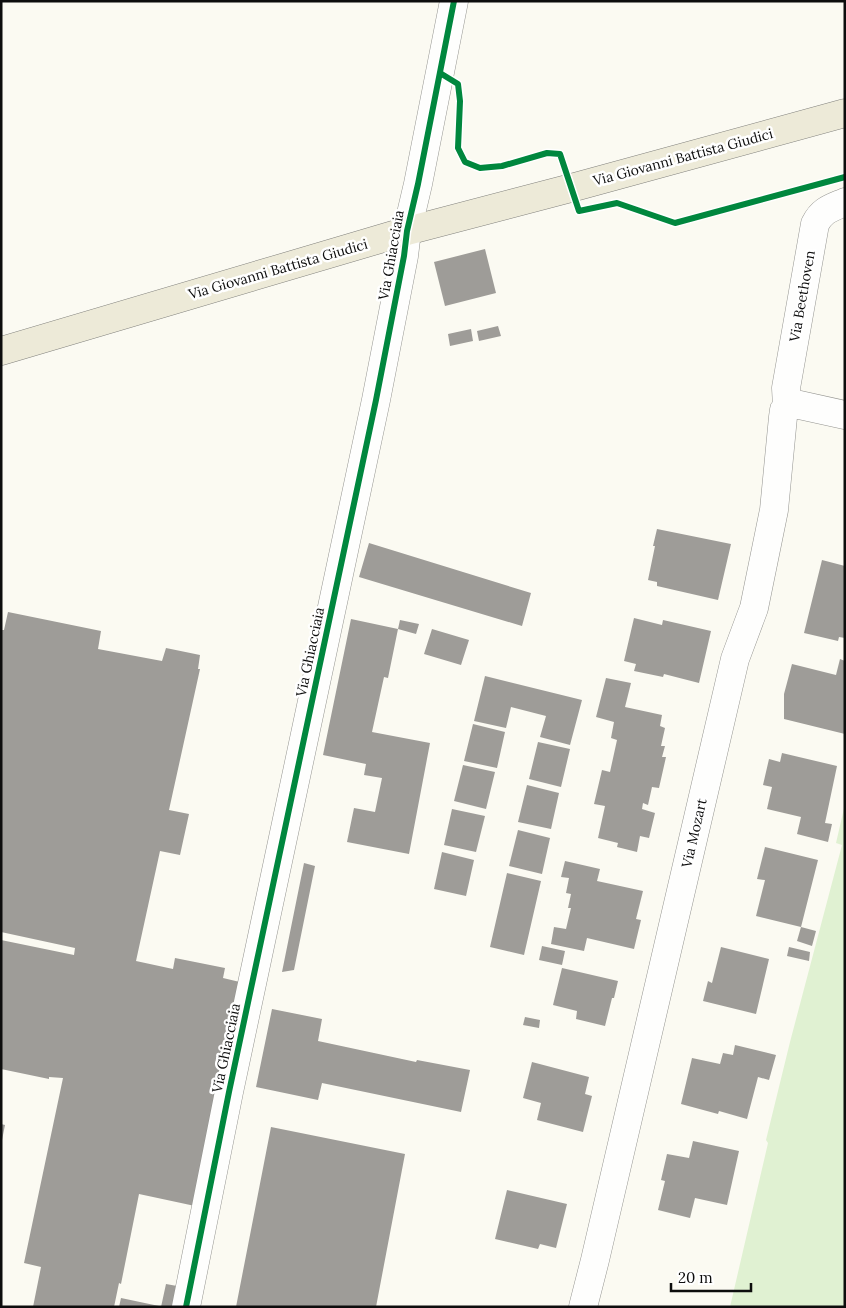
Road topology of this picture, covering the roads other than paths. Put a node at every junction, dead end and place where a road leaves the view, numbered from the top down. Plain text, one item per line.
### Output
1 (454, 1) edge
2 (845, 112) edge
3 (845, 202) edge
4 (407, 231) junction
5 (1, 351) edge
6 (787, 407) junction
7 (845, 415) edge
8 (595, 1260) junction
9 (186, 1307) edge
10 (583, 1307) edge
11 (595, 1307) edge

1 - 4 street, Via Ghiacciaia
2 - 4 main road, Via Giovanni Battista Giudici
3 - 6 street, Via Beethoven
4 - 5 main road, Via Giovanni Battista Giudici
4 - 9 street, Via Ghiacciaia
6 - 7 street
6 - 8 street, Via Mozart
8 - 10 street, Via Mozart
8 - 11 street, Via Mozart

